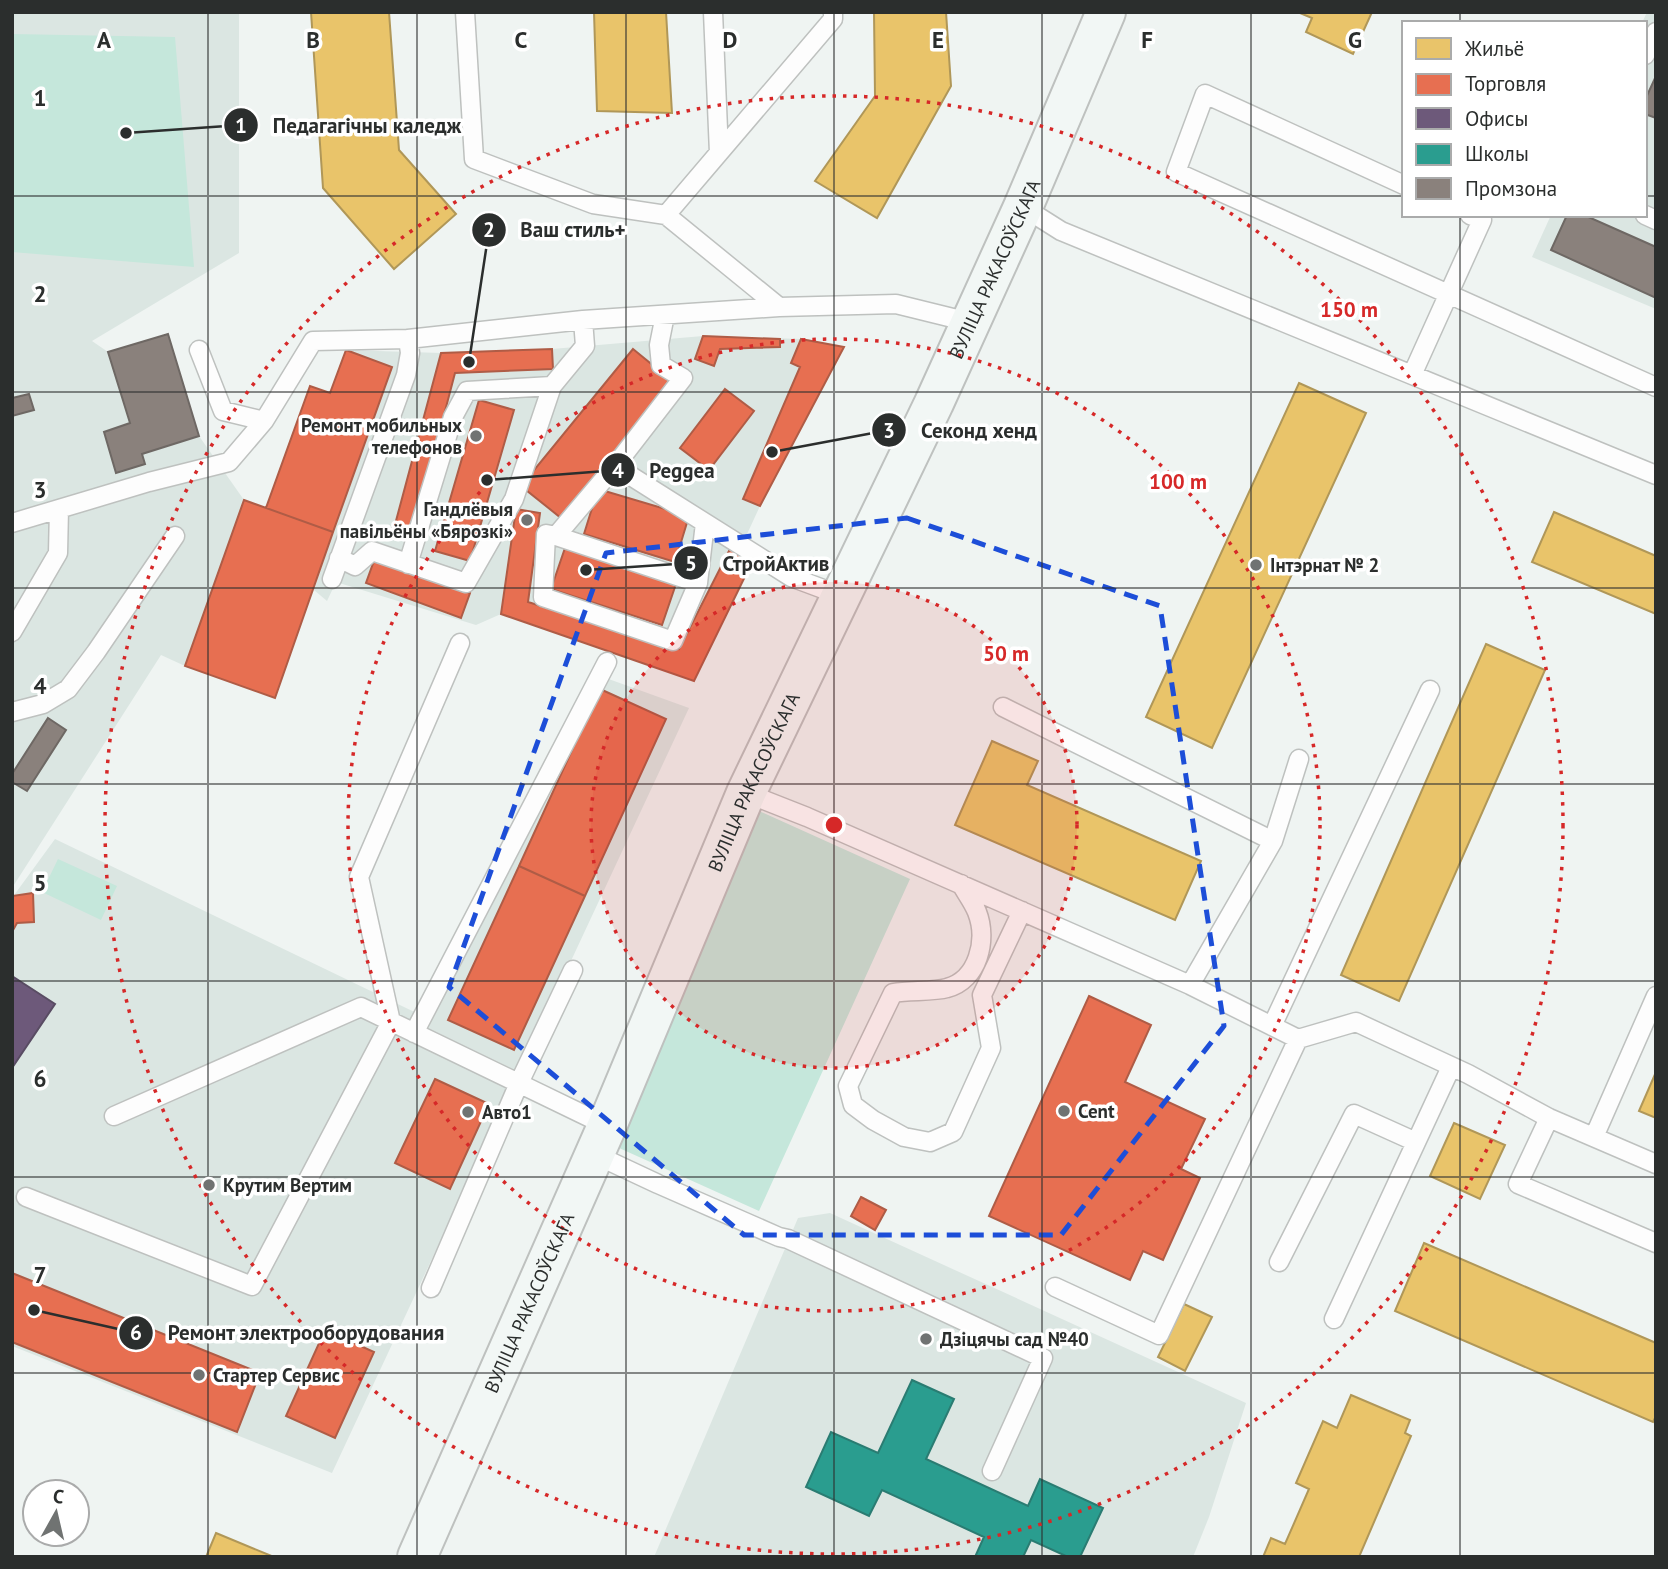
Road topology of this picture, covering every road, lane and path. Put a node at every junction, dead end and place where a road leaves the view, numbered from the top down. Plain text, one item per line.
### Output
1 (465, 12) edge
2 (713, 12) edge
3 (833, 12) edge
4 (1106, 12) edge
5 (1656, 32) edge
6 (1647, 51) edge
7 (719, 153) junction
8 (1402, 184) edge
9 (1023, 207) junction
10 (666, 215) junction
11 (1475, 217) edge
12 (1448, 294) junction
13 (779, 307) junction
14 (665, 315) junction
15 (583, 320) junction
16 (969, 322) junction
17 (408, 339) junction
18 (199, 350) dead end
19 (1412, 375) junction
20 (552, 386) junction
21 (1656, 387) edge
22 (264, 421) junction
23 (615, 466) junction
24 (1656, 475) edge
25 (59, 509) junction
26 (12, 523) edge
27 (705, 523) junction
28 (175, 536) dead end
29 (556, 536) junction
30 (339, 558) junction
31 (408, 564) junction
32 (332, 579) dead end
33 (698, 583) junction
34 (842, 596) junction
35 (12, 632) edge
36 (460, 643) dead end
37 (607, 662) dead end
38 (1430, 690) dead end
39 (1003, 707) dead end
40 (12, 712) edge
41 (1299, 759) dead end
42 (746, 793) junction
43 (1273, 841) junction
44 (961, 884) junction
45 (1022, 911) junction
46 (573, 970) dead end
47 (1190, 985) junction
48 (1656, 996) edge
49 (391, 1022) junction
50 (1272, 1026) junction
51 (414, 1032) junction
52 (1298, 1039) junction
53 (1451, 1067) junction
54 (519, 1083) junction
55 (114, 1116) dead end
56 (1549, 1118) junction
57 (1594, 1137) junction
58 (601, 1140) junction
59 (1416, 1142) junction
60 (1656, 1164) edge
61 (26, 1197) dead end
62 (1656, 1243) edge
63 (1279, 1262) dead end
64 (1055, 1287) dead end
65 (431, 1288) dead end
66 (1334, 1319) dead end
67 (992, 1471) dead end
68 (417, 1557) edge

1 - 10 lane
2 - 7 lane
3 - 7 lane
4 - 9 main road, ВУЛІЦА РАКАСОЎСКАГА
5 - 6 lane
7 - 10 lane
8 - 12 lane
9 - 16 main road, ВУЛІЦА РАКАСОЎСКАГА
9 - 19 lane
10 - 13 lane
11 - 12 lane
12 - 19 lane
12 - 21 lane
13 - 14 lane
13 - 16 lane
14 - 15 lane
14 - 23 lane
15 - 17 lane
15 - 20 lane
16 - 34 main road, ВУЛІЦА РАКАСОЎСКАГА
17 - 22 lane
17 - 30 lane
18 - 22 lane
19 - 24 lane
20 - 31 lane
20 - 31 lane
22 - 25 lane
23 - 27 lane
23 - 29 lane
25 - 26 lane
25 - 35 lane
27 - 33 lane
27 - 34 lane
28 - 40 lane
29 - 33 lane
29 - 33 lane
30 - 31 lane
30 - 32 lane
34 - 42 main road, ВУЛІЦА РАКАСОЎСКАГА
36 - 49 lane
37 - 51 lane
38 - 50 lane
39 - 43 lane
41 - 43 lane
42 - 44 lane
42 - 58 main road, ВУЛІЦА РАКАСОЎСКАГА
43 - 47 lane
44 - 45 lane
44 - 45 lane
45 - 47 lane
46 - 54 lane
47 - 50 lane
48 - 57 lane
49 - 51 lane
49 - 55 lane
49 - 61 lane
50 - 52 lane
51 - 54 lane
52 - 53 lane
52 - 64 lane
53 - 56 lane
53 - 59 lane
54 - 58 lane
54 - 65 lane
56 - 57 lane
56 - 62 lane
57 - 60 lane
58 - 67 lane
58 - 68 main road, ВУЛІЦА РАКАСОЎСКАГА
59 - 63 lane
59 - 66 lane

